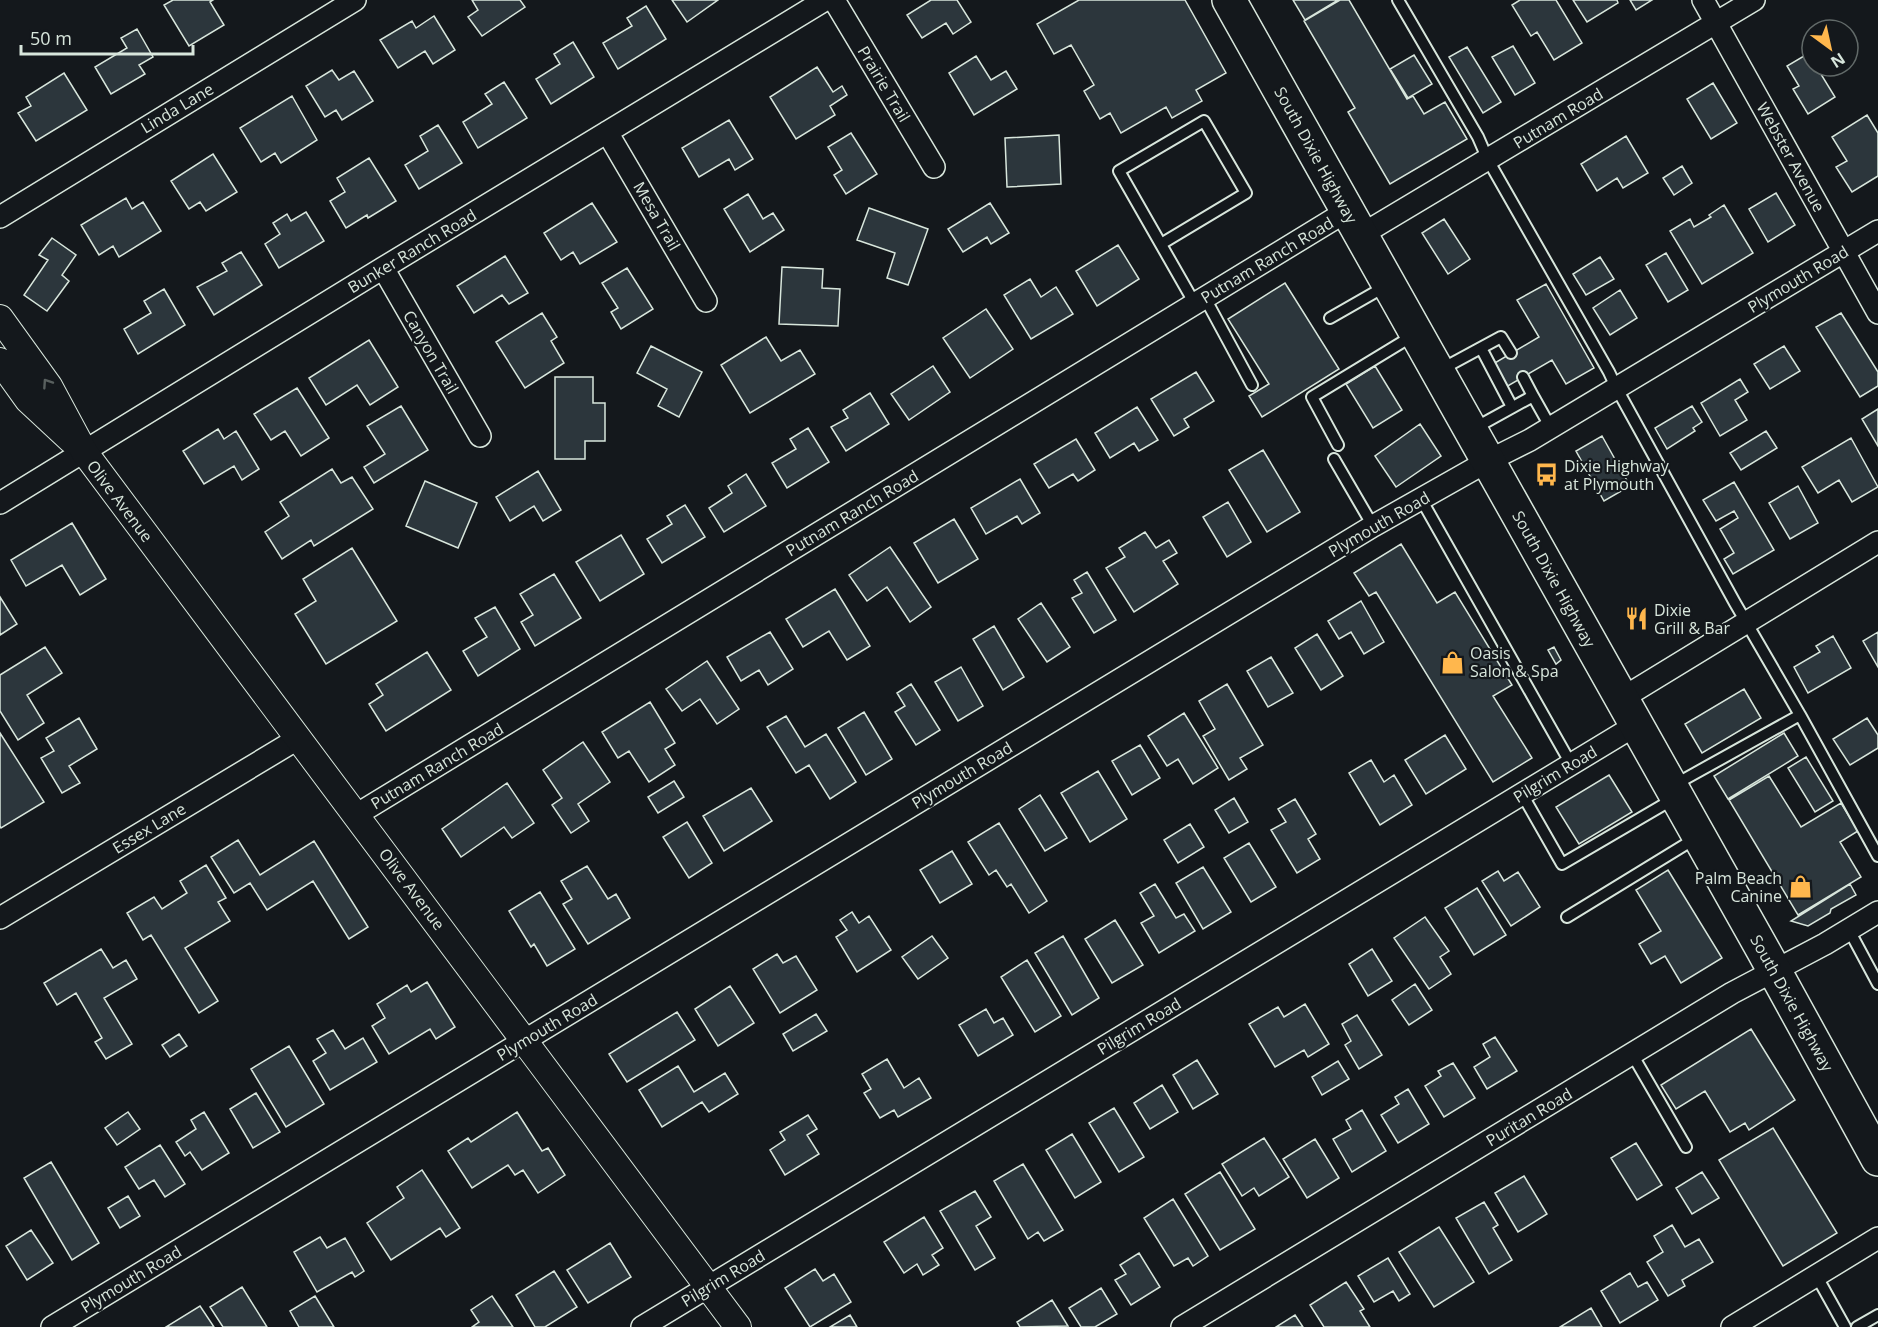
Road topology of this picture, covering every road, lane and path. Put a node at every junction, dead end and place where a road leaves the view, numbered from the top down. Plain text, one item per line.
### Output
1 (355, 0) edge
2 (825, 0) edge
3 (834, 0) edge
4 (1229, 0) edge
5 (1398, 0) edge
6 (1703, 0) edge
7 (1754, 0) edge
8 (1716, 23) junction
9 (607, 132) junction
10 (1488, 160) junction
11 (934, 167) dead end
12 (0, 217) edge
13 (1354, 223) junction
14 (1878, 231) edge
15 (1161, 244) junction
16 (1844, 252) junction
17 (382, 268) junction
18 (1389, 284) junction
19 (706, 301) dead end
20 (1200, 301) junction
21 (1878, 313) edge
22 (0, 318) edge
23 (1330, 318) dead end
24 (1416, 334) junction
25 (1480, 348) junction
26 (1511, 353) dead end
27 (0, 362) edge
28 (1438, 372) junction
29 (1523, 377) dead end
30 (1252, 385) dead end
31 (1617, 389) junction
32 (1533, 396) junction
33 (1512, 407) junction
34 (1551, 428) junction
35 (1471, 430) junction
36 (480, 435) dead end
37 (1338, 445) dead end
38 (85, 453) junction
39 (1334, 459) dead end
40 (1488, 461) junction
41 (1421, 499) junction
42 (0, 503) edge
43 (1373, 526) junction
44 (1878, 542) edge
45 (1746, 623) junction
46 (1629, 712) junction
47 (1800, 715) junction
48 (298, 738) junction
49 (1571, 764) junction
50 (1674, 792) junction
51 (1522, 794) junction
52 (356, 815) junction
53 (1699, 837) junction
54 (1878, 856) edge
55 (1878, 912) edge
56 (1567, 917) dead end
57 (0, 918) edge
58 (1849, 930) junction
59 (1774, 970) junction
60 (1878, 984) edge
61 (525, 1040) junction
62 (1632, 1054) junction
63 (1686, 1148) dead end
64 (1878, 1159) edge
65 (1878, 1238) edge
66 (1816, 1275) junction
67 (708, 1286) junction
68 (1878, 1315) edge
69 (52, 1327) edge
70 (642, 1327) edge
71 (738, 1327) edge
72 (1182, 1327) edge
73 (1732, 1327) edge
74 (1845, 1327) edge
75 (1857, 1327) edge

1 - 12 street, Linda Lane
2 - 9 street, Bunker Ranch Road
3 - 11 street, Prairie Trail
4 - 13 main road, South Dixie Highway
5 - 10 lane
6 - 8 street, Webster Avenue
7 - 8 street, Putnam Road
8 - 10 street, Putnam Road
8 - 16 street, Webster Avenue
9 - 17 street, Bunker Ranch Road
9 - 19 street, Mesa Trail
10 - 13 street, Putnam Road
10 - 31 lane
13 - 18 main road, South Dixie Highway
13 - 20 street, Putnam Ranch Road
14 - 16 street, Plymouth Road
15 - 15 lane
15 - 20 lane
16 - 21 street, Webster Avenue
16 - 31 street, Plymouth Road
17 - 36 street, Canyon Trail
17 - 38 street, Bunker Ranch Road
18 - 23 lane
18 - 24 main road, South Dixie Highway
20 - 30 lane
20 - 52 street, Putnam Ranch Road
38 -> 22 street, Olive Avenue
24 - 28 main road, South Dixie Highway
24 - 37 lane
25 - 26 lane
25 - 28 lane
25 - 33 lane
27 - 38 street, Olive Avenue
28 - 35 main road, South Dixie Highway
29 - 32 lane
31 - 34 street, Plymouth Road
31 - 45 lane
32 - 33 lane
32 - 34 lane
33 - 35 lane
34 - 40 street, Plymouth Road
35 - 40 main road, South Dixie Highway
38 - 42 street, Bunker Ranch Road
38 - 48 street, Olive Avenue
39 - 43 lane
40 - 41 street, Plymouth Road
40 - 46 main road, South Dixie Highway
41 - 43 street, Plymouth Road
41 - 49 lane
43 - 61 street, Plymouth Road
44 - 45 street, Pilgrim Road
45 - 46 street, Pilgrim Road
45 - 47 lane
46 - 49 street, Pilgrim Road
46 - 50 main road, South Dixie Highway
47 - 50 lane
47 - 54 lane
48 - 52 street, Olive Avenue
48 - 57 street, Essex Lane
49 - 51 street, Pilgrim Road
50 - 51 lane
50 - 53 main road, South Dixie Highway
51 - 67 street, Pilgrim Road
52 - 61 street, Olive Avenue
53 - 56 lane
53 - 59 main road, South Dixie Highway
55 - 58 street, Puritan Road
58 - 59 street, Puritan Road
58 - 60 lane
59 - 62 street, Puritan Road
59 - 64 main road, South Dixie Highway
61 - 67 street, Olive Avenue
61 - 69 street, Plymouth Road
62 - 63 lane
62 - 72 street, Puritan Road
65 - 66 street
66 - 73 street
66 - 74 lane
67 - 70 street, Pilgrim Road
67 - 71 street, Olive Avenue
68 - 75 lane

